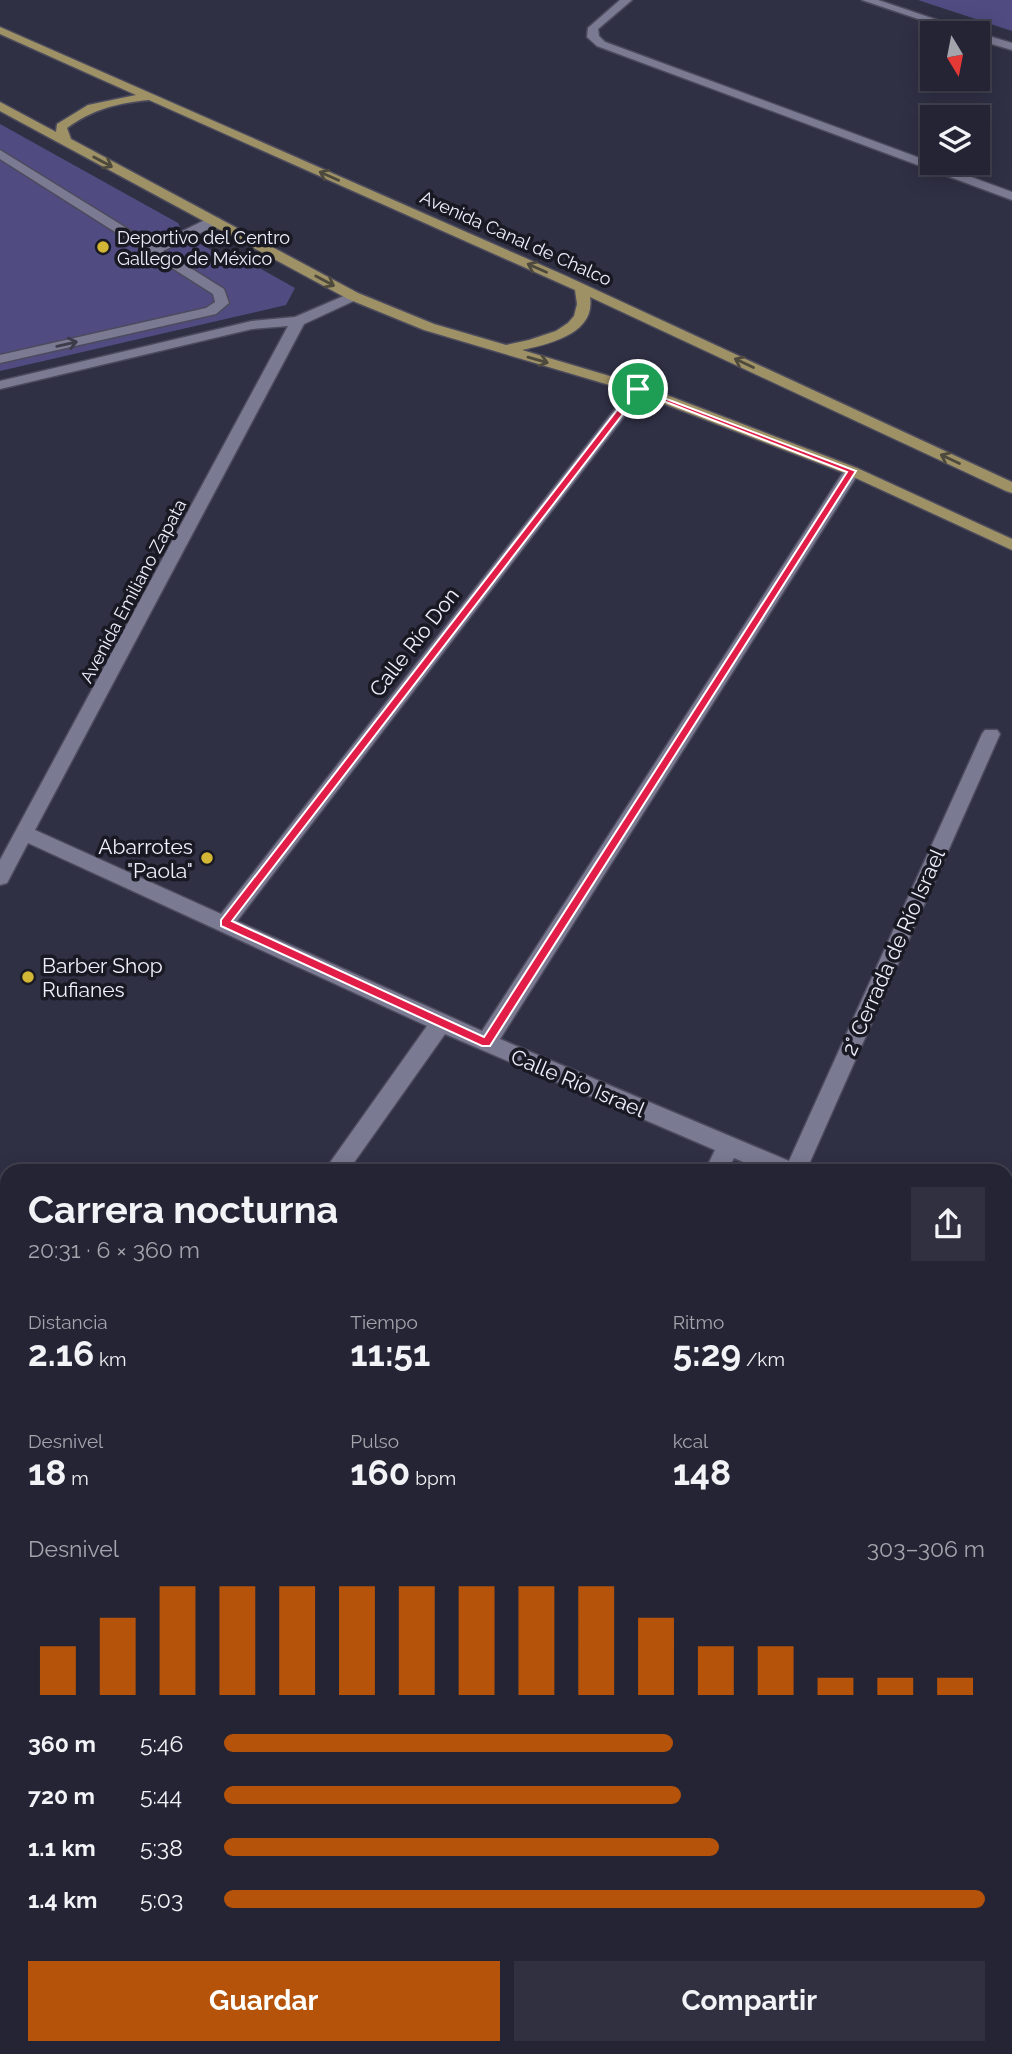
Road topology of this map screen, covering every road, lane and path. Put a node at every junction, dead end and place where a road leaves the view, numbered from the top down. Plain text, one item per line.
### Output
1 (627, 0) edge
2 (867, 0) edge
3 (933, 21) edge
4 (0, 30) edge
5 (990, 40) edge
6 (1012, 47) edge
7 (151, 97) junction
8 (0, 106) edge
9 (66, 143) junction
10 (0, 154) edge
11 (1012, 196) edge
12 (214, 222) junction
13 (153, 251) junction
14 (581, 288) junction
15 (354, 296) junction
16 (298, 321) junction
17 (502, 350) junction
18 (0, 359) edge
19 (0, 385) edge
20 (638, 389) junction
21 (852, 471) junction
22 (1012, 488) edge
23 (1012, 545) edge
24 (991, 734) dead end
25 (25, 833) junction
26 (0, 878) edge
27 (225, 923) junction
28 (441, 1023) junction
29 (486, 1043) junction
30 (728, 1147) junction
31 (340, 1164) edge
32 (720, 1164) edge
33 (771, 1164) edge
34 (798, 1164) edge

1 - 11 street
2 - 3 street
4 - 7 main road, Avenida Canal de Chalco
5 - 6 street
7 - 9 main road
14 -> 7 main road, Avenida Canal de Chalco
8 - 9 main road
9 -> 12 main road
10 - 13 street
12 - 13 street
12 -> 15 main road
18 -> 13 street
14 - 17 main road
22 -> 14 main road, Avenida Canal de Chalco
15 - 16 street
15 - 17 main road
16 - 19 street
16 - 25 street, Avenida Emiliano Zapata
17 -> 20 main road
20 - 21 main road
20 - 27 street, Calle Río Don
21 - 23 main road
21 - 29 street
24 - 34 street, 2° Cerrada de Río Israel
25 - 26 street, Avenida Emiliano Zapata
25 - 27 street, Calle Río Israel
27 - 28 street, Calle Río Israel
28 - 29 street, Calle Río Israel
28 - 31 street
29 - 30 street, Calle Río Israel
30 - 32 street
30 - 33 street, Calle Río Israel

